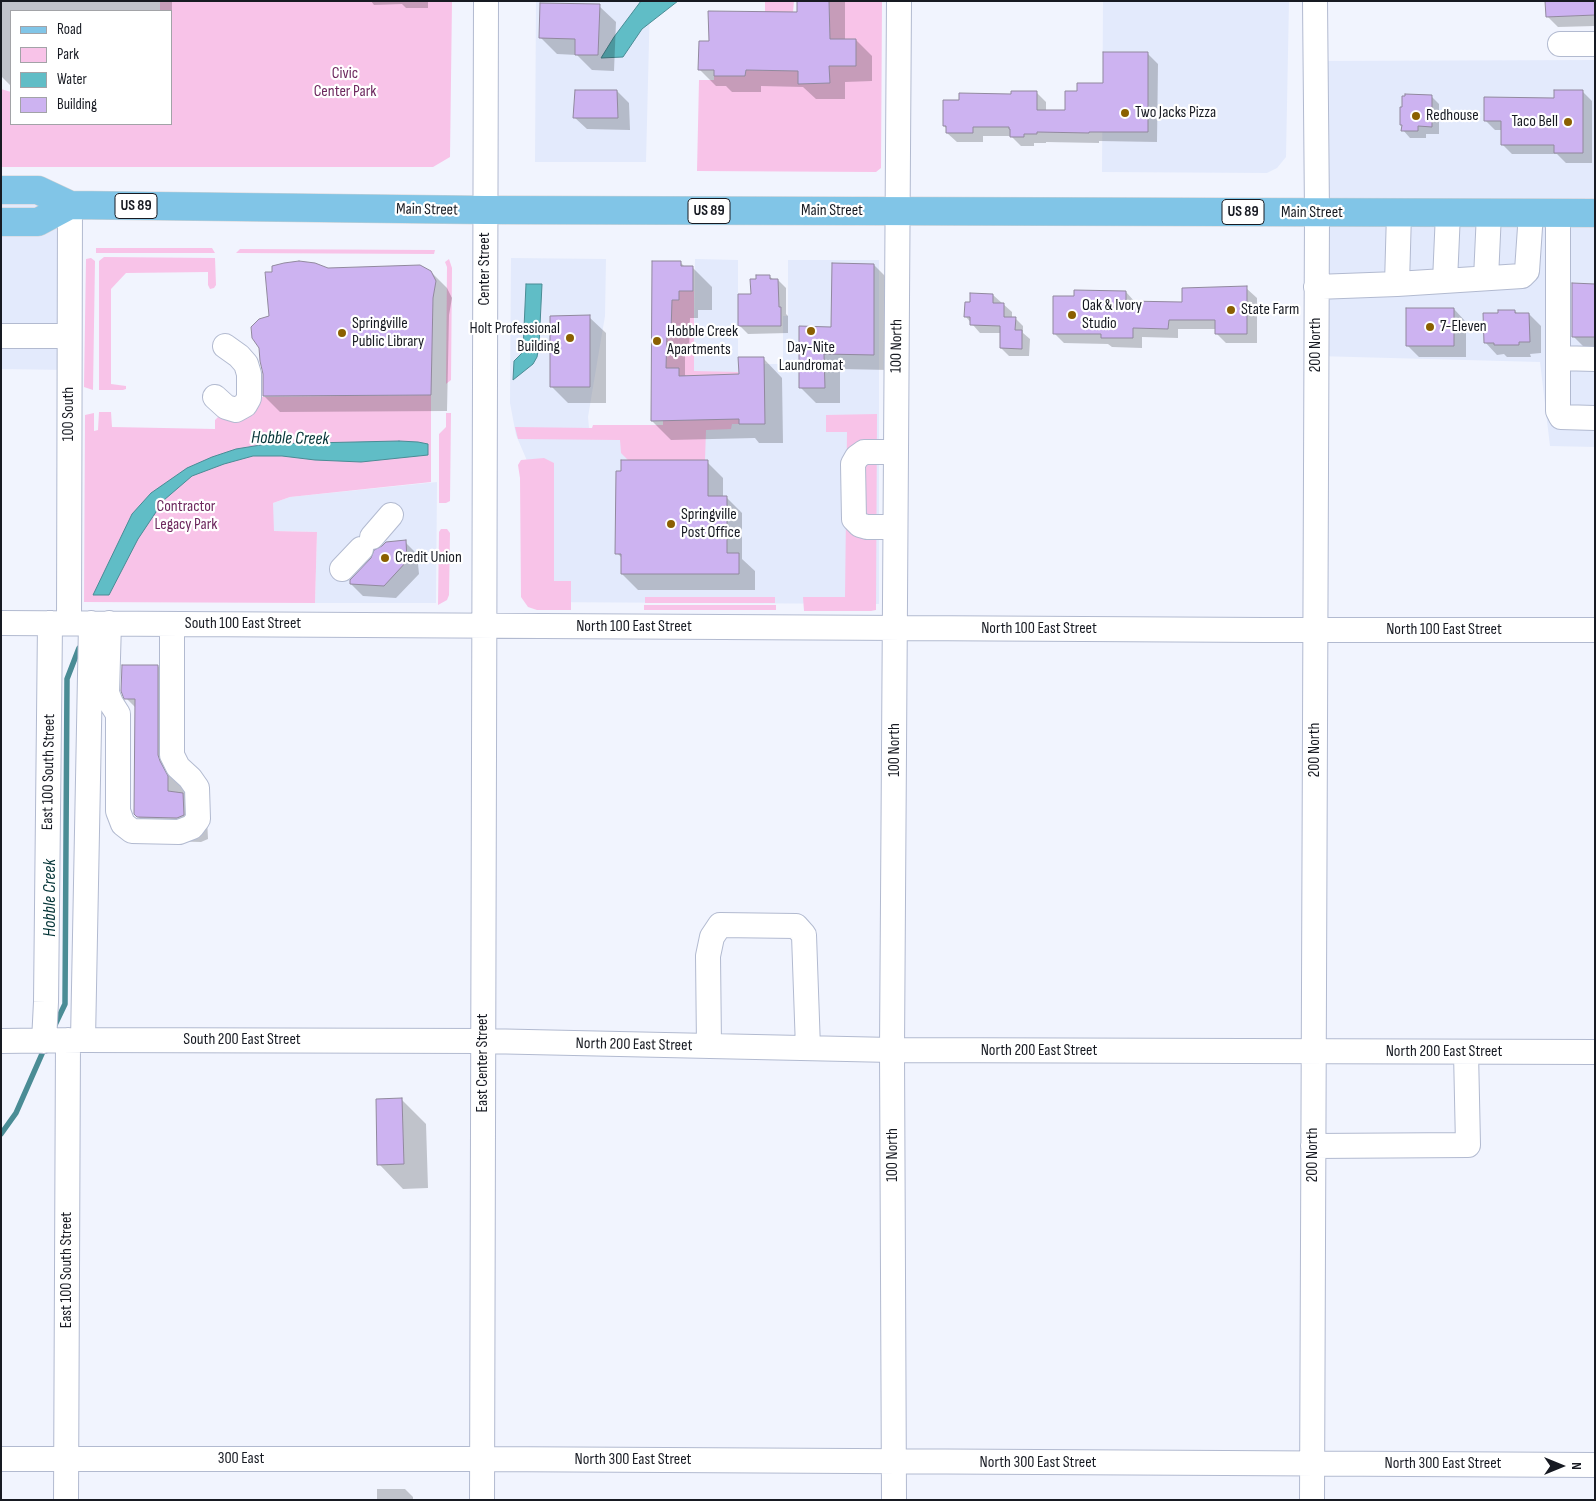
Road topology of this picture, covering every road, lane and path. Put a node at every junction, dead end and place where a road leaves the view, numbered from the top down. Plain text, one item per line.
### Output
1 (486, 1) edge
2 (899, 1) edge
3 (1315, 1) edge
4 (1560, 44) dead end
5 (1595, 44) edge
6 (1, 190) edge
7 (70, 205) junction
8 (485, 210) junction
9 (898, 211) junction
10 (1317, 212) junction
11 (1399, 213) junction
12 (1448, 213) junction
13 (1489, 213) junction
14 (1558, 213) junction
15 (1595, 213) edge
16 (1531, 214) junction
17 (1, 222) edge
18 (1486, 278) junction
19 (1445, 281) junction
20 (1397, 284) junction
21 (1316, 287) junction
22 (1, 336) edge
23 (69, 336) junction
24 (225, 346) dead end
25 (1558, 358) junction
26 (1595, 359) edge
27 (215, 397) dead end
28 (1595, 418) edge
29 (896, 452) junction
30 (391, 515) dead end
31 (895, 527) junction
32 (342, 569) dead end
33 (1, 623) edge
34 (80, 623) junction
35 (172, 624) junction
36 (484, 626) junction
37 (896, 628) junction
38 (1315, 630) junction
39 (1595, 630) edge
40 (65, 1040) junction
41 (1, 1041) edge
42 (483, 1041) junction
43 (709, 1046) junction
44 (808, 1048) junction
45 (892, 1050) junction
46 (1314, 1051) junction
47 (1466, 1052) junction
48 (1595, 1052) edge
49 (1313, 1146) junction
50 (1, 1459) edge
51 (66, 1459) junction
52 (481, 1459) junction
53 (894, 1462) junction
54 (1312, 1463) junction
55 (1595, 1465) edge
56 (66, 1500) edge
57 (482, 1500) edge
58 (894, 1500) edge
59 (1312, 1500) edge

1 - 8 street, Center Street
2 - 9 street, 100 North
3 - 10 street, 200 North
4 - 5 street
6 - 7 main road, Main Street / US 89
7 - 8 main road, Main Street / US 89
7 - 17 main road, Main Street / US 89
7 - 23 street, 100 South
8 - 9 main road, Main Street / US 89
8 - 36 street, Center Street
9 - 10 main road, Main Street / US 89
9 - 29 street, 100 North
10 - 11 main road, Main Street / US 89
10 - 21 street, 200 North
11 - 12 main road, Main Street / US 89
11 - 20 street
12 - 13 main road, Main Street / US 89
12 - 19 street
13 - 16 main road, Main Street / US 89
13 - 18 street
14 - 15 main road, Main Street / US 89
14 - 16 main road, Main Street / US 89
14 - 25 street
16 - 18 street
18 - 19 street
19 - 20 street
20 - 21 street
21 - 38 street, 200 North
22 - 23 street
23 - 34 street, 100 South
24 - 27 street
25 - 26 street
25 - 28 street
29 - 31 street, 100 North
29 - 31 street
30 - 32 street
31 - 37 street, 100 North
33 - 34 street, South 100 East Street
34 - 35 street, South 100 East Street
34 - 35 street
34 - 40 street, East 100 South Street
34 - 40 street, East 100 South Street
35 - 36 street, South 100 East Street
36 - 37 street, North 100 East Street
36 - 42 street, East Center Street
37 - 38 street, North 100 East Street
37 - 45 street, 100 North
38 - 39 street, North 100 East Street
38 - 46 street, 200 North
40 - 41 street, South 200 East Street
40 - 42 street, South 200 East Street
40 - 51 street, East 100 South Street
42 - 43 street, North 200 East Street
42 - 52 street, East Center Street
43 - 44 street, North 200 East Street
43 - 44 street
44 - 45 street, North 200 East Street
45 - 46 street, North 200 East Street
45 - 53 street, 100 North
46 - 47 street, North 200 East Street
46 - 49 street, 200 North
47 - 48 street, North 200 East Street
47 - 49 street
49 - 54 street, 200 North
50 - 51 street, 300 East
51 - 52 street, 300 East
51 - 56 street, East 100 South Street
52 - 53 street, North 300 East Street
52 - 57 street, East Center Street
53 - 54 street, North 300 East Street
53 - 58 street, 100 North
54 - 55 street, North 300 East Street
54 - 59 street, 200 North

